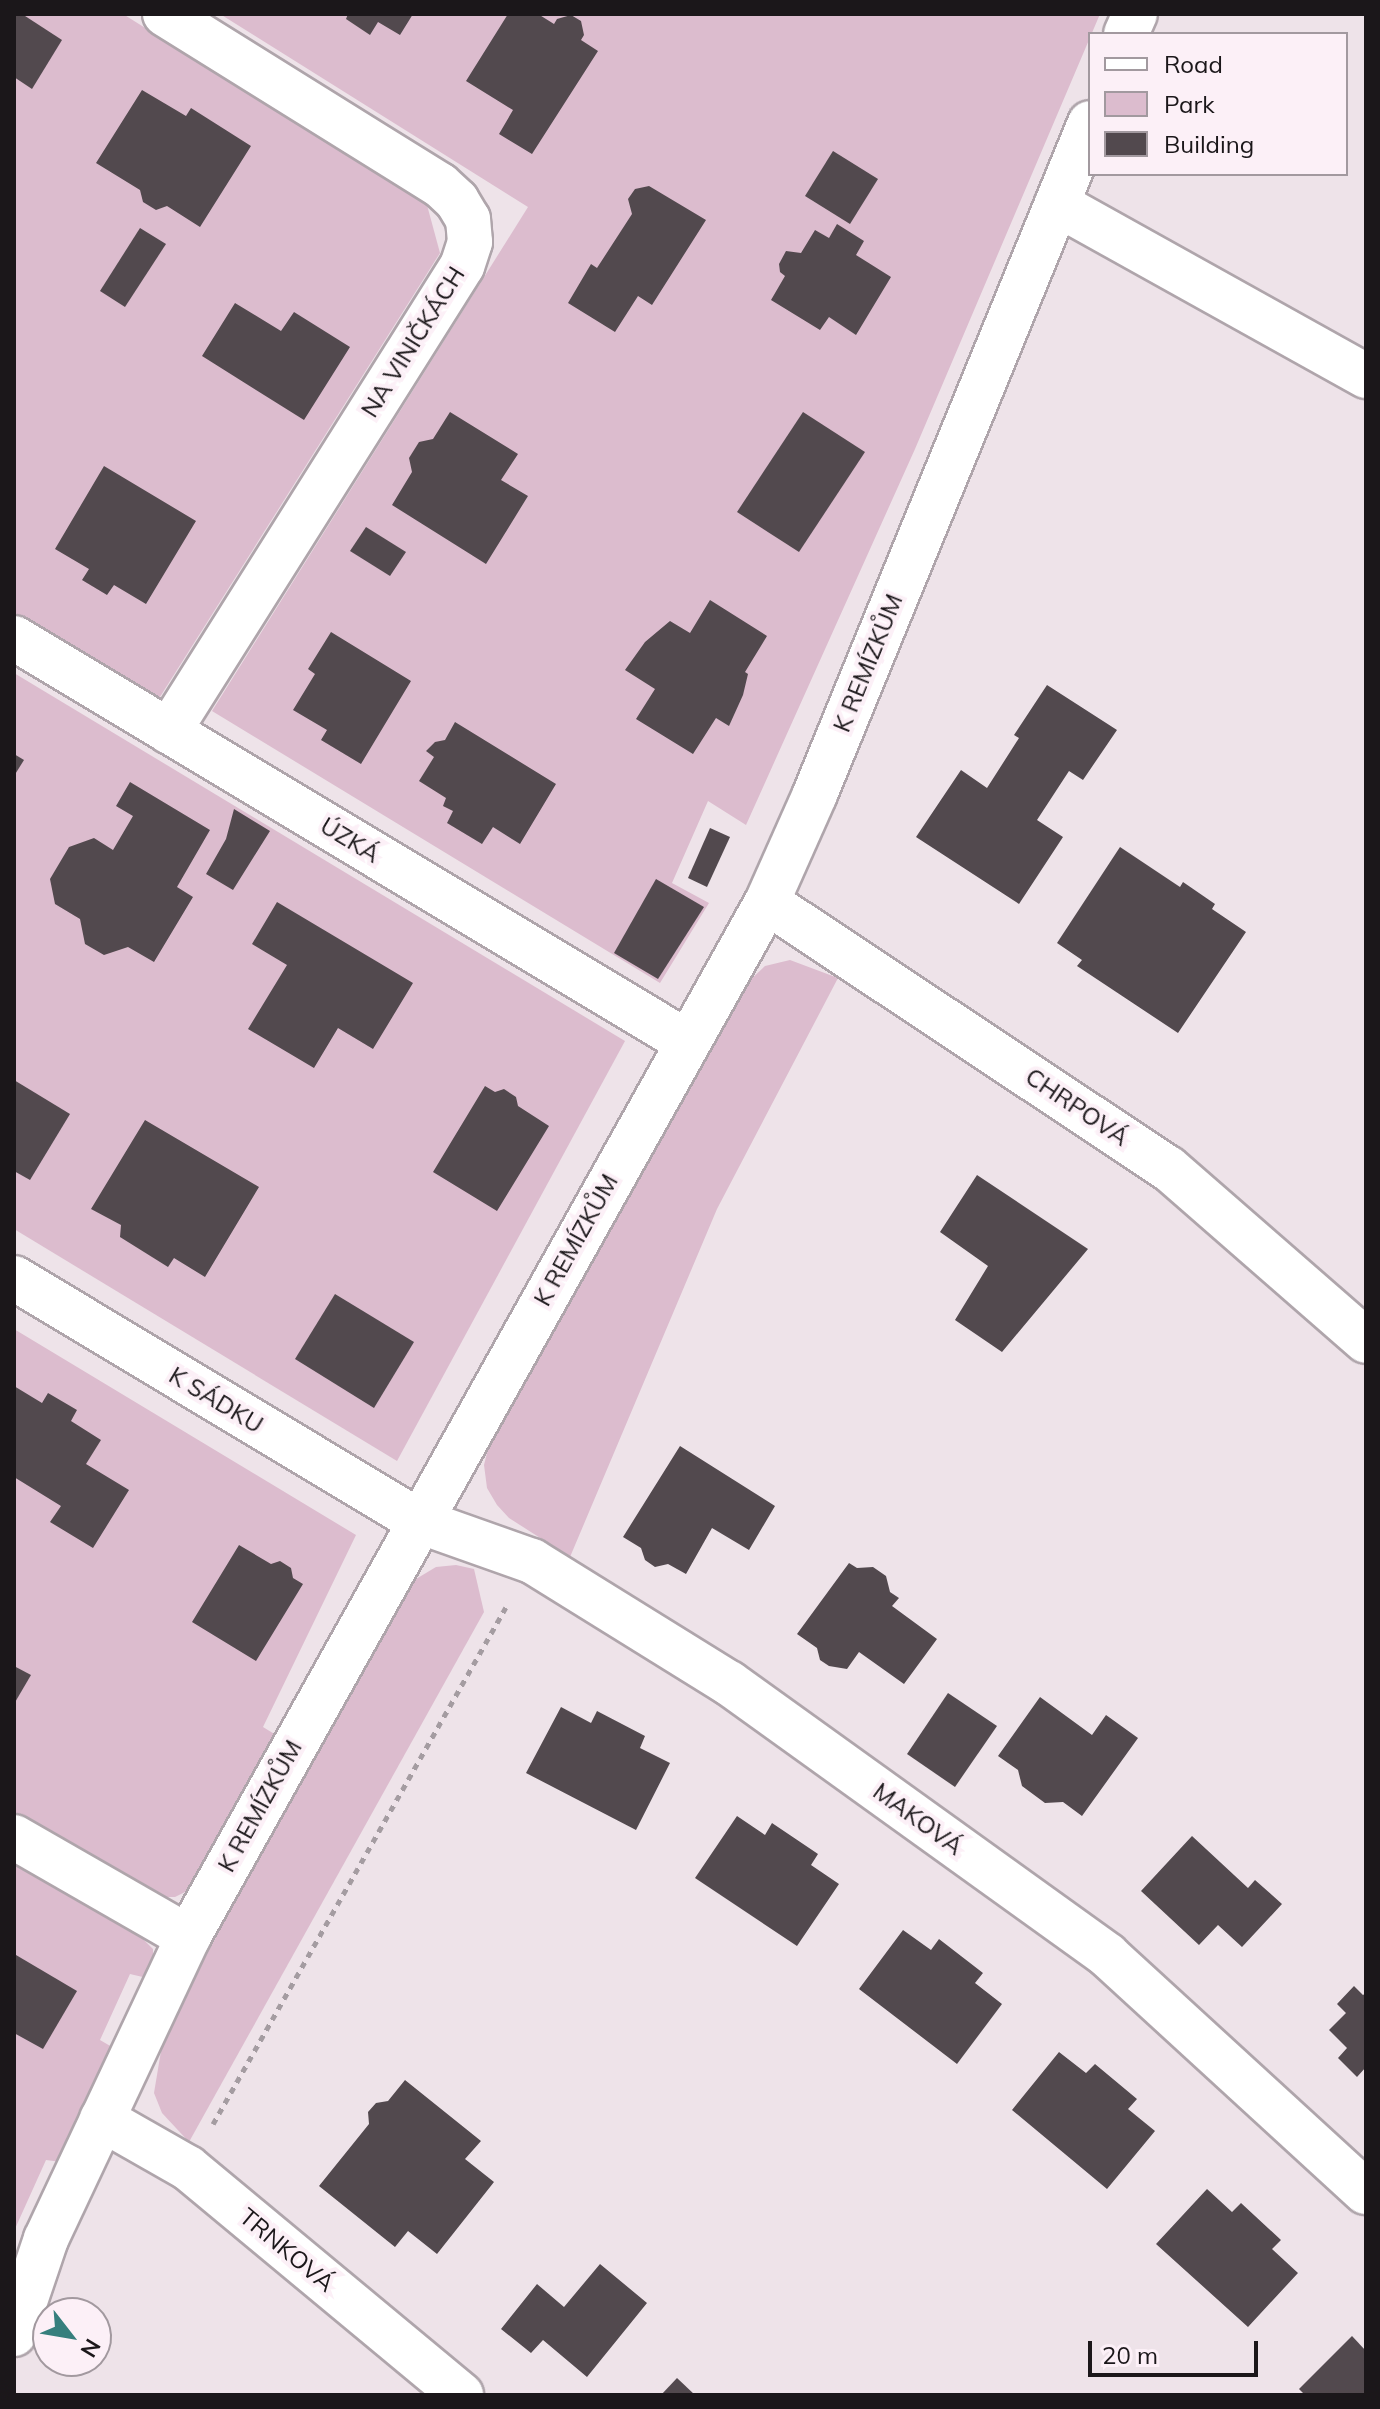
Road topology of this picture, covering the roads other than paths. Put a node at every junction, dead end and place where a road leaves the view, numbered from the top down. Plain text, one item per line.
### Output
1 (165, 14) edge
2 (1088, 128) edge
3 (1057, 204) junction
4 (1366, 376) edge
5 (14, 638) edge
6 (169, 731) junction
7 (767, 902) junction
8 (687, 1042) junction
9 (14, 1278) edge
10 (1366, 1341) edge
11 (419, 1521) junction
12 (14, 1837) edge
13 (188, 1937) junction
14 (102, 2119) junction
15 (1366, 2192) edge
16 (14, 2334) edge
17 (461, 2395) edge

1 - 6 street, NA VINIČKÁCH
2 - 3 street, K REMÍZKŮM
3 - 4 street
3 - 7 street, K REMÍZKŮM
5 - 6 street, ÚZKÁ
6 - 8 street, ÚZKÁ
7 - 8 street, K REMÍZKŮM
7 - 10 street, CHRPOVÁ
8 - 11 street, K REMÍZKŮM
9 - 11 street, K SÁDKU
11 - 13 street, K REMÍZKŮM
11 - 15 street, MAKOVÁ
12 - 13 street
13 - 14 street, K REMÍZKŮM
14 - 16 street, K REMÍZKŮM
14 - 17 street, TRNKOVÁ

